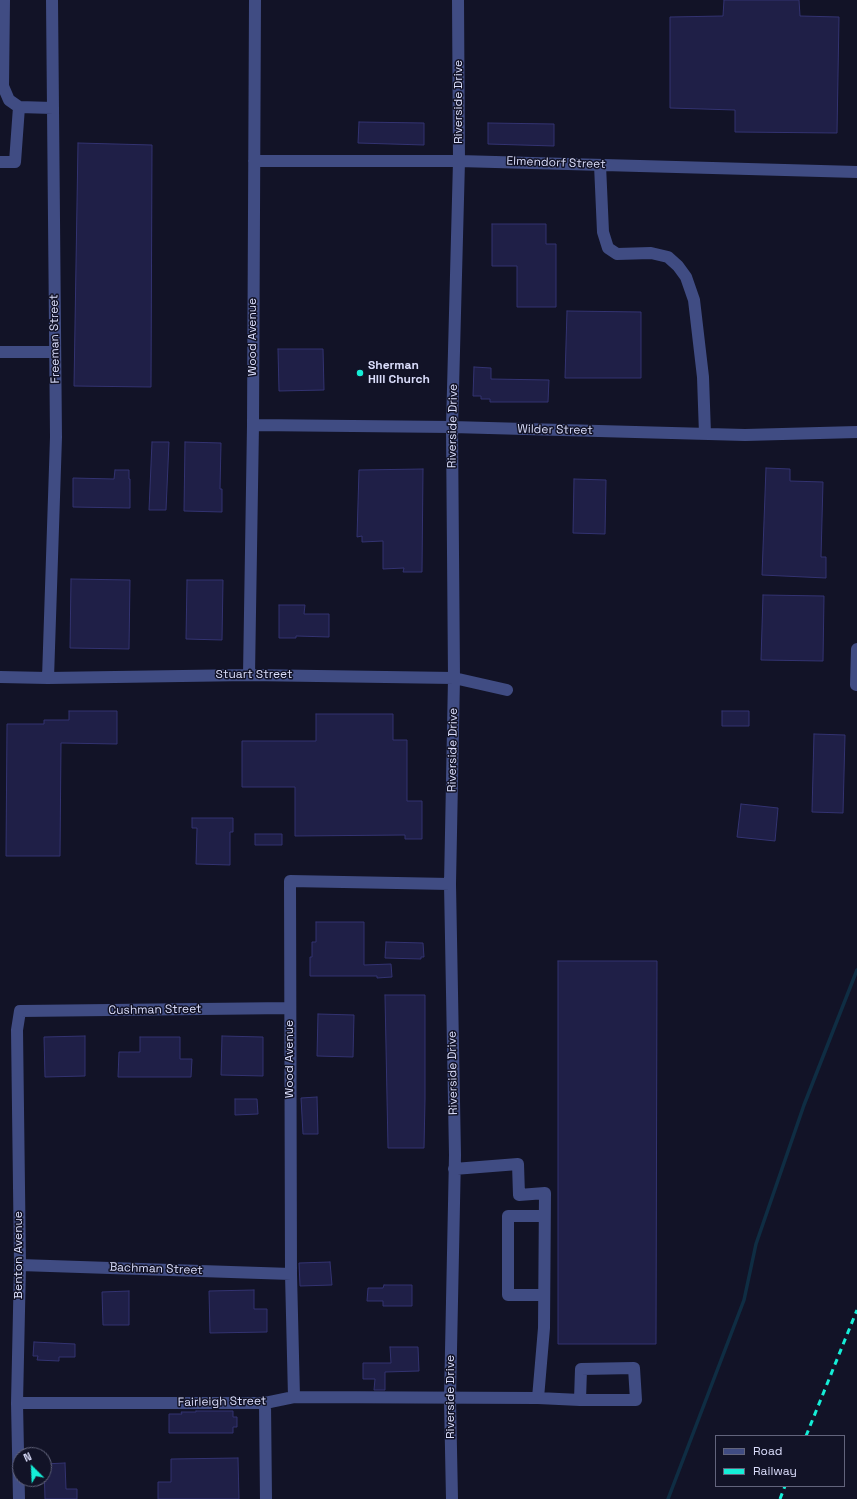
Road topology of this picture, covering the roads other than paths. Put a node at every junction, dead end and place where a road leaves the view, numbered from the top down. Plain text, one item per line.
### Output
1 (4, 0) edge
2 (52, 0) edge
3 (255, 0) edge
4 (458, 0) edge
5 (2, 86) edge
6 (18, 107) junction
7 (53, 108) junction
8 (459, 160) junction
9 (254, 161) junction
10 (0, 162) edge
11 (600, 165) junction
12 (857, 172) edge
13 (0, 352) edge
14 (55, 352) junction
15 (253, 425) junction
16 (452, 428) junction
17 (857, 432) edge
18 (705, 434) junction
19 (857, 649) edge
20 (249, 675) junction
21 (0, 677) edge
22 (48, 678) junction
23 (454, 678) junction
24 (856, 685) edge
25 (507, 690) dead end
26 (450, 884) junction
27 (290, 1008) junction
28 (20, 1011) joint
29 (454, 1169) junction
30 (544, 1216) junction
31 (20, 1265) junction
32 (291, 1274) junction
33 (544, 1295) junction
34 (294, 1397) junction
35 (538, 1398) junction
36 (450, 1399) junction
37 (580, 1400) junction
38 (17, 1403) junction
39 (265, 1403) junction
40 (19, 1499) edge
41 (266, 1499) edge
42 (452, 1499) edge

1 - 5 street
2 - 7 street, Freeman Street
3 - 9 street, Wood Avenue
4 - 8 street, Riverside Drive
5 - 6 street
6 - 7 street
6 - 10 street
7 - 14 street, Freeman Street
8 - 9 street, Elmendorf Street
8 - 11 street, Elmendorf Street
8 - 16 street, Riverside Drive
9 - 15 street, Wood Avenue
11 - 12 street, Elmendorf Street
11 - 18 street
13 - 14 street
14 - 22 street, Freeman Street
15 - 16 street, Wilder Street
15 - 20 street, Wood Avenue
16 - 18 street, Wilder Street
16 - 23 street, Riverside Drive
17 - 18 street, Wilder Street
19 - 24 street
20 - 22 street, Stuart Street
20 - 23 street, Stuart Street
21 - 22 street, Stuart Street
23 - 25 street, Stuart Street
23 - 26 street, Riverside Drive
26 - 27 street, Wood Avenue
26 - 29 street, Riverside Drive
27 - 28 street, Cushman Street
27 - 32 street, Wood Avenue
28 - 31 street, Benton Avenue
29 - 30 street
29 - 36 street, Riverside Drive
30 - 33 street
30 - 33 street
31 - 32 street, Bachman Street
31 - 38 street, Benton Avenue
32 - 34 street, Wood Avenue
33 - 35 street
34 - 36 street, Fairleigh Street
34 - 39 street, Fairleigh Street
35 - 36 street, Fairleigh Street
35 - 37 street, Fairleigh Street
36 - 42 street, Riverside Drive
37 - 37 street, Fairleigh Street
38 - 39 street, Fairleigh Street
38 - 40 street, Benton Avenue
39 - 41 street

